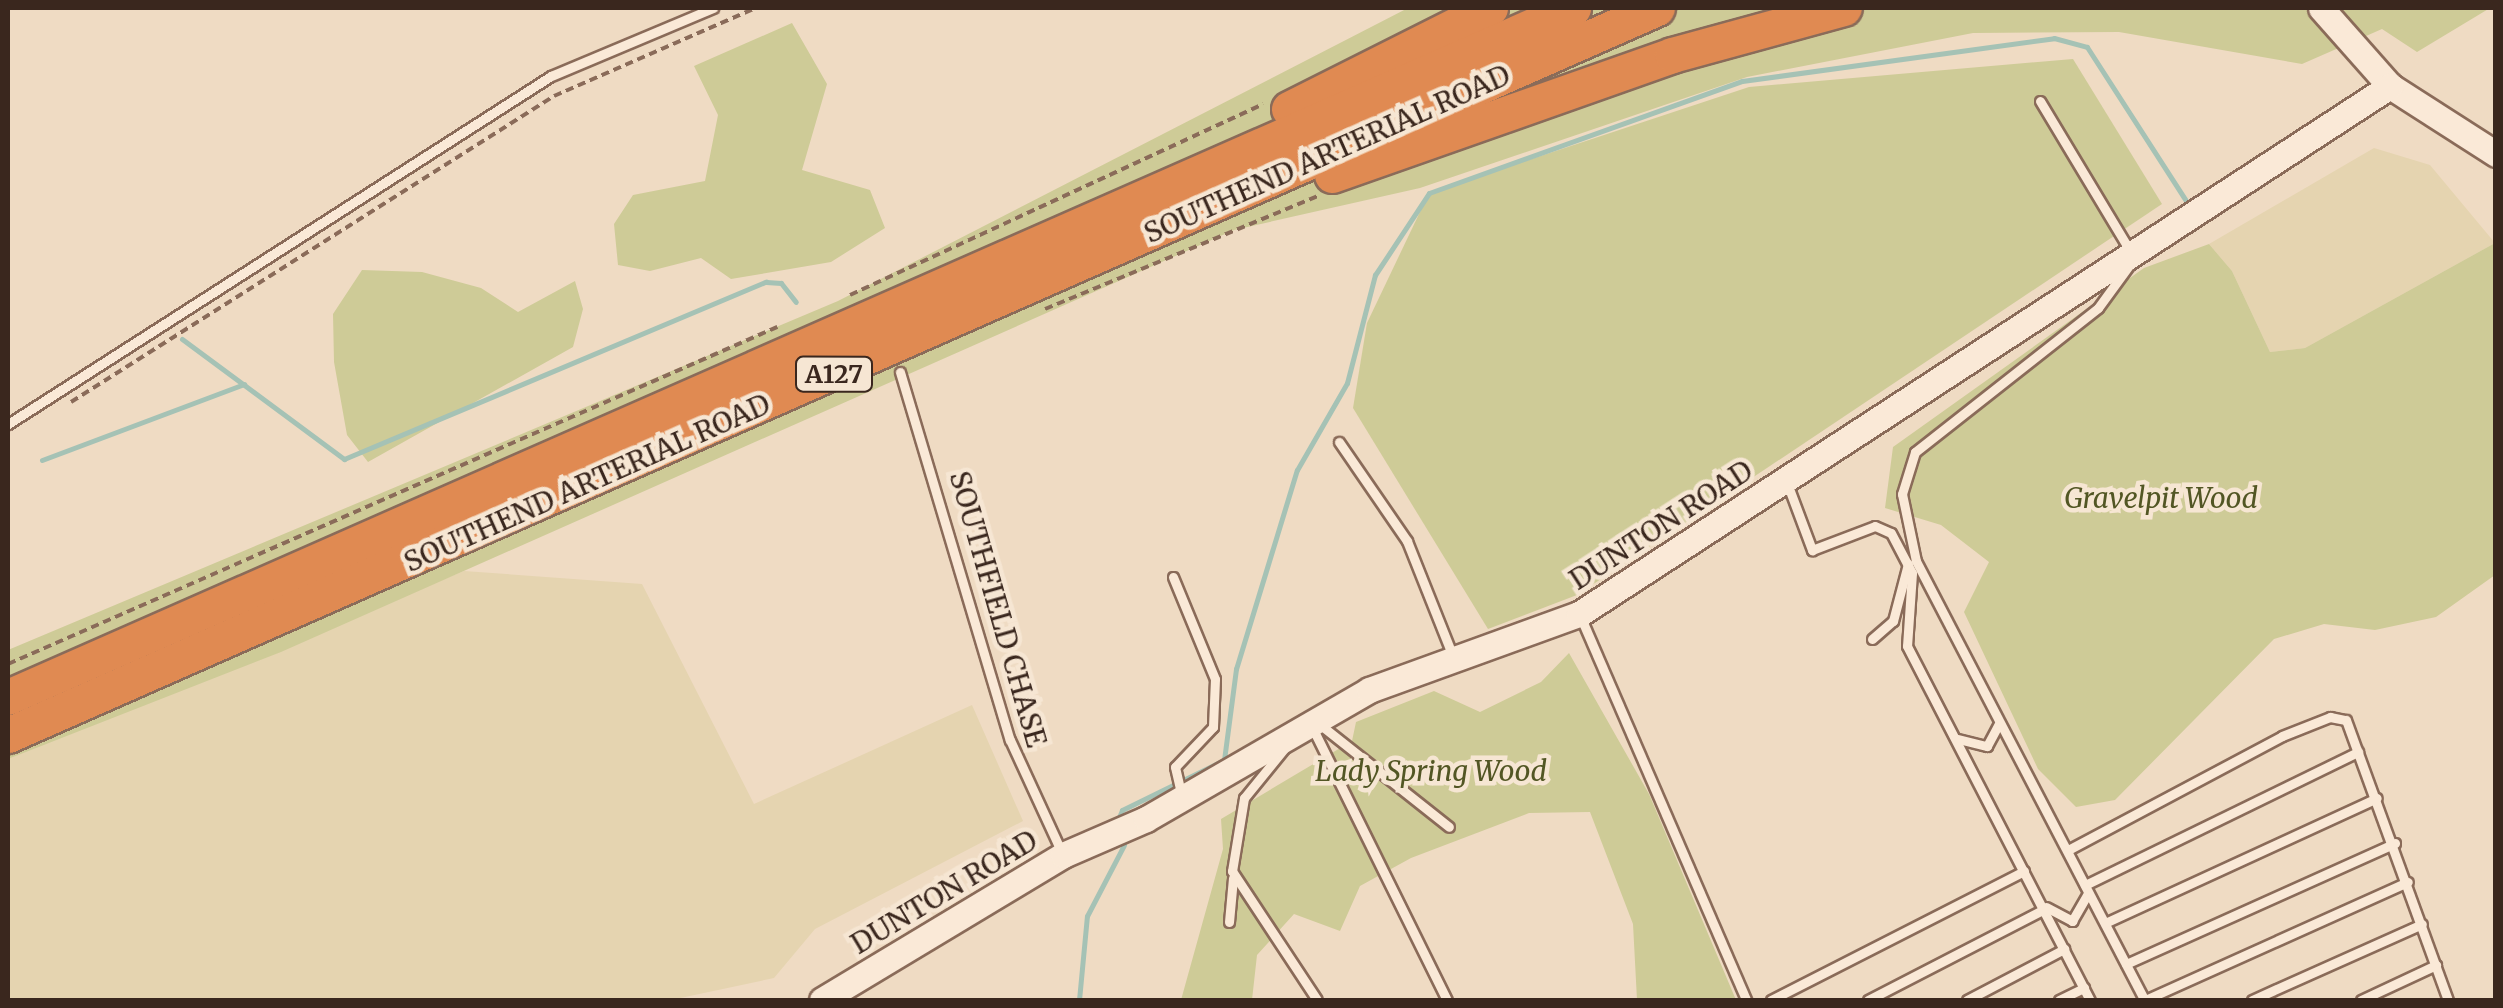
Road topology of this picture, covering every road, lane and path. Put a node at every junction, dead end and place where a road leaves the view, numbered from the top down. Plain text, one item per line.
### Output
1 (713, 8) edge
2 (755, 8) edge
3 (1490, 8) edge
4 (1572, 8) edge
5 (1657, 8) edge
6 (1844, 8) edge
7 (2330, 14) edge
8 (2390, 86) junction
9 (1271, 100) dead end
10 (2040, 101) dead end
11 (2496, 154) edge
12 (2134, 257) junction
13 (978, 272) junction
14 (838, 301) dead end
15 (784, 324) dead end
16 (895, 360) junction
17 (55, 412) dead end
18 (8, 424) edge
19 (1338, 442) dead end
20 (1786, 480) junction
21 (1908, 563) junction
22 (1173, 577) dead end
23 (1579, 614) junction
24 (1872, 639) dead end
25 (1453, 657) junction
26 (8, 664) edge
27 (8, 697) edge
28 (1999, 720) junction
29 (1305, 726) junction
30 (1953, 733) junction
31 (8, 735) edge
32 (2358, 752) junction
33 (1182, 796) junction
34 (2377, 798) junction
35 (1449, 827) dead end
36 (2394, 843) junction
37 (2068, 850) junction
38 (1063, 855) junction
39 (2024, 871) junction
40 (1234, 876) junction
41 (2408, 882) junction
42 (2087, 888) junction
43 (2041, 904) junction
44 (1229, 922) dead end
45 (2105, 923) junction
46 (2422, 924) junction
47 (2064, 949) junction
48 (2126, 964) junction
49 (2436, 965) junction
50 (2084, 988) junction
51 (822, 1000) edge
52 (1317, 1000) edge
53 (1447, 1000) edge
54 (1746, 1000) edge
55 (1771, 1000) edge
56 (1868, 1000) edge
57 (1966, 1000) edge
58 (2060, 1000) edge
59 (2090, 1000) edge
60 (2145, 1000) edge
61 (2252, 1000) edge
62 (2361, 1000) edge
63 (2448, 1000) edge

1 - 18 lane
2 - 17 path
3 - 13 highway
4 - 13 highway, SOUTHEND ARTERIAL ROAD / A127
5 - 16 highway, SOUTHEND ARTERIAL ROAD / A127
6 - 16 highway
7 - 8 street
8 - 11 street
8 - 12 street, DUNTON ROAD
9 - 14 path
10 - 12 lane
12 - 20 street, DUNTON ROAD
12 - 28 lane
13 - 27 highway, SOUTHEND ARTERIAL ROAD / A127
15 - 26 path
16 - 31 highway, SOUTHEND ARTERIAL ROAD / A127
16 - 38 lane, SOUTHFIELD CHASE
19 - 25 lane
20 - 21 lane
20 - 23 street, DUNTON ROAD
21 - 24 lane
21 - 30 lane
22 - 33 lane
23 - 25 street, DUNTON ROAD
23 - 54 lane
25 - 29 street, DUNTON ROAD
28 - 30 lane
28 - 37 lane
29 - 33 street, DUNTON ROAD
29 - 35 lane
29 - 40 lane
29 - 53 lane
30 - 39 lane
32 - 34 lane
32 - 37 lane
32 - 42 lane
33 - 38 street, DUNTON ROAD
34 - 36 lane
34 - 45 lane
36 - 41 lane
36 - 48 lane
37 - 42 lane
38 - 51 street, DUNTON ROAD
39 - 43 lane
39 - 55 lane
40 - 44 lane
40 - 52 lane
41 - 46 lane
41 - 60 lane
42 - 43 lane
42 - 45 lane
43 - 47 lane
43 - 56 lane
45 - 48 lane
46 - 49 lane
46 - 61 lane
47 - 50 lane
47 - 57 lane
48 - 60 lane
49 - 62 lane
49 - 63 lane
50 - 58 lane
50 - 59 lane

